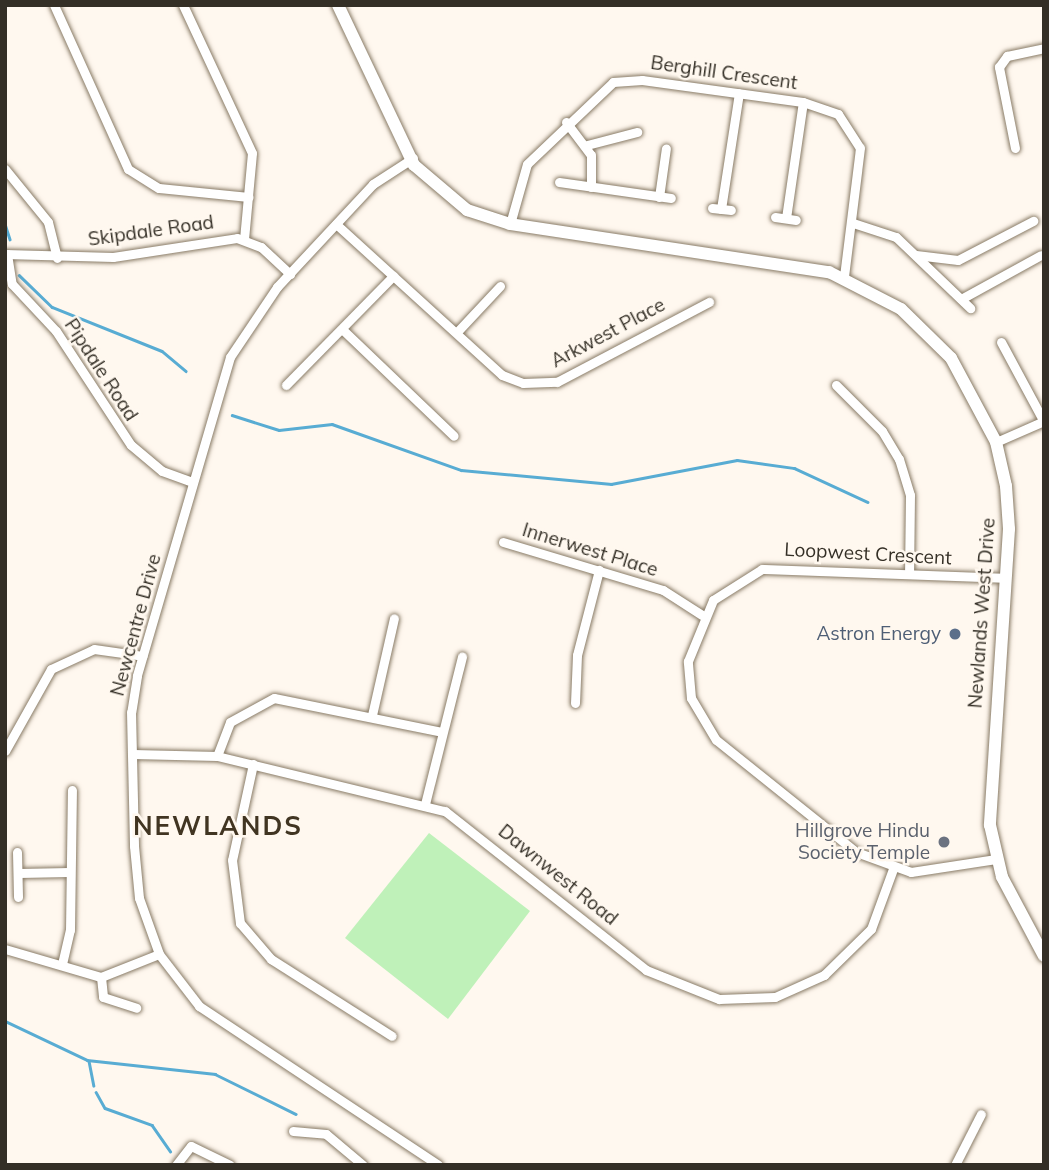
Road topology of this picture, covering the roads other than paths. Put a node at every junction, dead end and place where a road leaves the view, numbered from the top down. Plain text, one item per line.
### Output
1 (54, 5) edge
2 (183, 5) edge
3 (338, 5) edge
4 (1044, 48) edge
5 (738, 93) junction
6 (803, 102) junction
7 (566, 122) junction
8 (637, 132) dead end
9 (587, 145) junction
10 (666, 148) dead end
11 (1016, 148) dead end
12 (413, 158) junction
13 (5, 169) edge
14 (559, 182) dead end
15 (591, 187) junction
16 (249, 197) junction
17 (659, 197) junction
18 (671, 198) dead end
19 (721, 209) dead end
20 (775, 217) dead end
21 (1032, 221) dead end
22 (515, 222) junction
23 (853, 223) junction
24 (336, 224) junction
25 (244, 239) junction
26 (6, 254) edge
27 (914, 255) junction
28 (1041, 255) dead end
29 (57, 258) junction
30 (290, 274) junction
31 (393, 276) junction
32 (844, 277) junction
33 (500, 286) dead end
34 (961, 299) junction
35 (709, 302) dead end
36 (970, 308) dead end
37 (343, 330) junction
38 (457, 332) junction
39 (1001, 342) dead end
40 (286, 384) dead end
41 (836, 385) dead end
42 (1044, 422) edge
43 (454, 436) dead end
44 (996, 442) junction
45 (193, 482) junction
46 (503, 541) dead end
47 (599, 570) junction
48 (909, 573) junction
49 (1005, 578) junction
50 (702, 615) junction
51 (394, 618) dead end
52 (142, 656) junction
53 (462, 657) dead end
54 (575, 703) dead end
55 (372, 715) junction
56 (442, 732) junction
57 (5, 751) edge
58 (133, 754) junction
59 (217, 756) junction
60 (253, 764) junction
61 (72, 790) dead end
62 (425, 804) junction
63 (17, 852) dead end
64 (996, 859) junction
65 (894, 869) junction
66 (69, 872) junction
67 (19, 873) junction
68 (18, 897) dead end
69 (5, 949) edge
70 (159, 954) junction
71 (1044, 956) edge
72 (62, 964) junction
73 (101, 977) junction
74 (136, 1008) dead end
75 (392, 1037) dead end
76 (981, 1114) dead end
77 (293, 1131) dead end
78 (176, 1165) edge
79 (230, 1165) edge
80 (363, 1165) edge
81 (438, 1165) edge
82 (955, 1165) edge

1 - 16 street
2 - 16 street
3 - 12 street, Newlands West Drive
4 - 11 street
5 - 6 street, Berghill Crescent
5 - 7 street, Berghill Crescent
5 - 19 street
6 - 20 street
6 - 23 street, Berghill Crescent
7 - 9 street
7 - 22 street, Berghill Crescent
8 - 9 street
9 - 15 street
10 - 17 street
12 - 22 street, Newlands West Drive
12 - 24 street, Newcentre Drive
13 - 29 street
14 - 15 street
15 - 17 street
16 - 25 street
17 - 18 street
21 - 27 street
22 - 32 street, Newlands West Drive
23 - 27 street
23 - 32 street, Berghill Crescent
24 - 30 street, Newcentre Drive
24 - 31 street, Arkwest Place
25 - 29 street, Skipdale Road
25 - 30 street
26 - 29 street, Skipdale Road
26 - 45 street, Pipdale Road
27 - 34 street
28 - 34 street
30 - 45 street, Newcentre Drive
31 - 37 street
31 - 38 street, Arkwest Place
32 - 44 street, Newlands West Drive
33 - 38 street
34 - 36 street
35 - 38 street, Arkwest Place
37 - 40 street
37 - 43 street
39 - 42 street
41 - 48 street
42 - 44 street
44 - 49 street, Newlands West Drive
45 - 52 street, Newcentre Drive
46 - 47 street, Innerwest Place
47 - 50 street, Innerwest Place
47 - 54 street
48 - 49 street, Loopwest Crescent
48 - 50 street, Loopwest Crescent
49 - 64 street, Newlands West Drive
50 - 65 street, Loopwest Crescent
51 - 55 street
52 - 57 street
52 - 58 street, Newcentre Drive
53 - 56 street
55 - 56 street
55 - 59 street
56 - 62 street
58 - 59 street, Dawnwest Road
58 - 70 street, Newcentre Drive
59 - 60 street, Dawnwest Road
60 - 62 street, Dawnwest Road
60 - 75 street
61 - 66 street
62 - 65 street, Dawnwest Road
63 - 67 street
64 - 65 street, Loopwest Crescent
64 - 71 street, Newlands West Drive
66 - 67 street
66 - 72 street
67 - 68 street
69 - 72 street
70 - 73 street
70 - 81 street, Newcentre Drive
72 - 73 street
73 - 74 street
76 - 82 street
77 - 80 street
78 - 79 street

